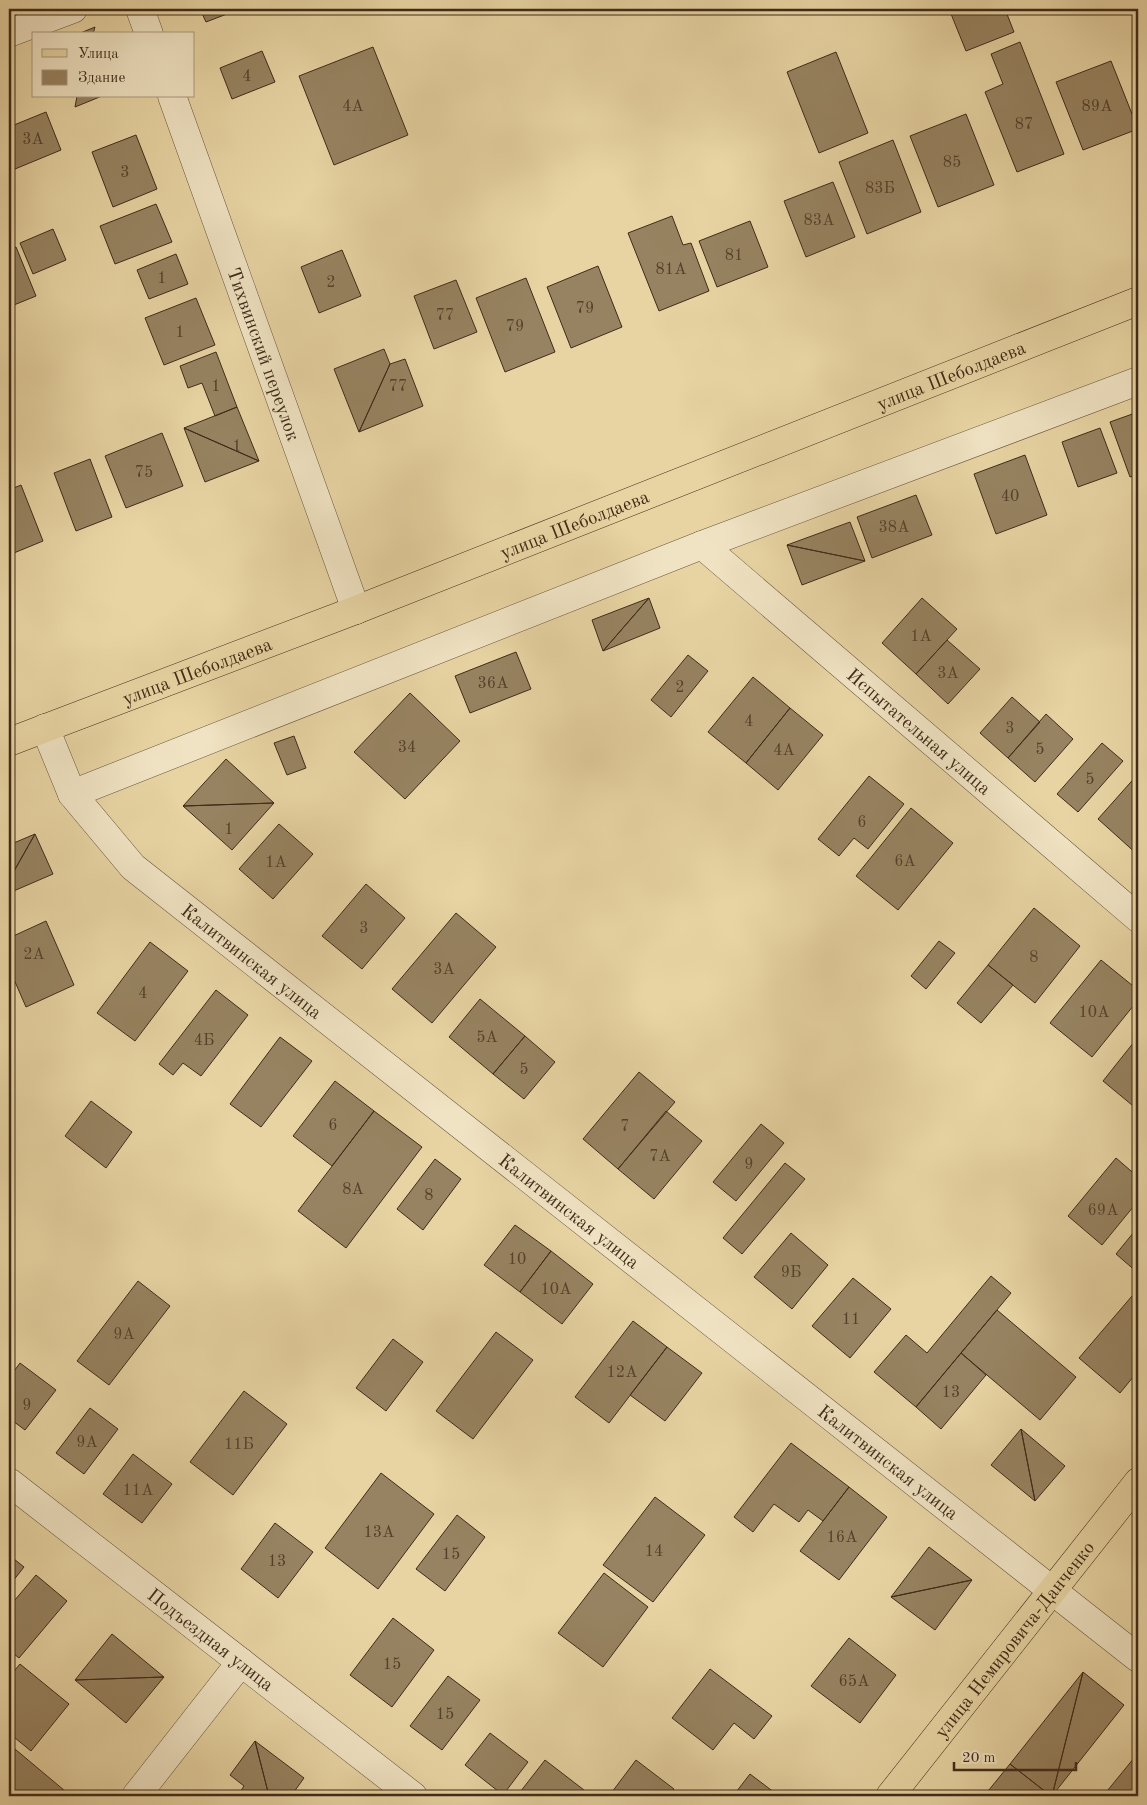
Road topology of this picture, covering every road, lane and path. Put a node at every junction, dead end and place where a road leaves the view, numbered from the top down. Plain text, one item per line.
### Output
1 (74, 9) edge
2 (140, 9) edge
3 (148, 32) edge
4 (9, 34) edge
5 (173, 98) edge
6 (1138, 301) edge
7 (1138, 381) edge
8 (702, 545) junction
9 (356, 610) junction
10 (45, 728) junction
11 (9, 742) edge
12 (72, 794) junction
13 (1138, 918) edge
14 (9, 1482) edge
15 (1138, 1482) edge
16 (1052, 1591) junction
17 (1138, 1658) edge
18 (241, 1662) junction
19 (136, 1796) edge
20 (413, 1796) edge
21 (890, 1796) edge

1 - 4 street
2 - 3 street
5 - 9 street, Тихвинский переулок
6 - 9 main road, улица Шеболдаева
7 - 8 street
8 - 12 street
8 - 13 street, Испытательная улица
9 - 10 main road, улица Шеболдаева
10 - 11 main road, улица Шеболдаева
10 - 12 street, Калитвинская улица
12 - 16 street, Калитвинская улица
14 - 18 street, Подъездная улица
15 - 16 main road, улица Немировича-Данченко
16 - 17 street, Калитвинская улица
16 - 21 main road, улица Немировича-Данченко
18 - 19 street
18 - 20 street, Подъездная улица

